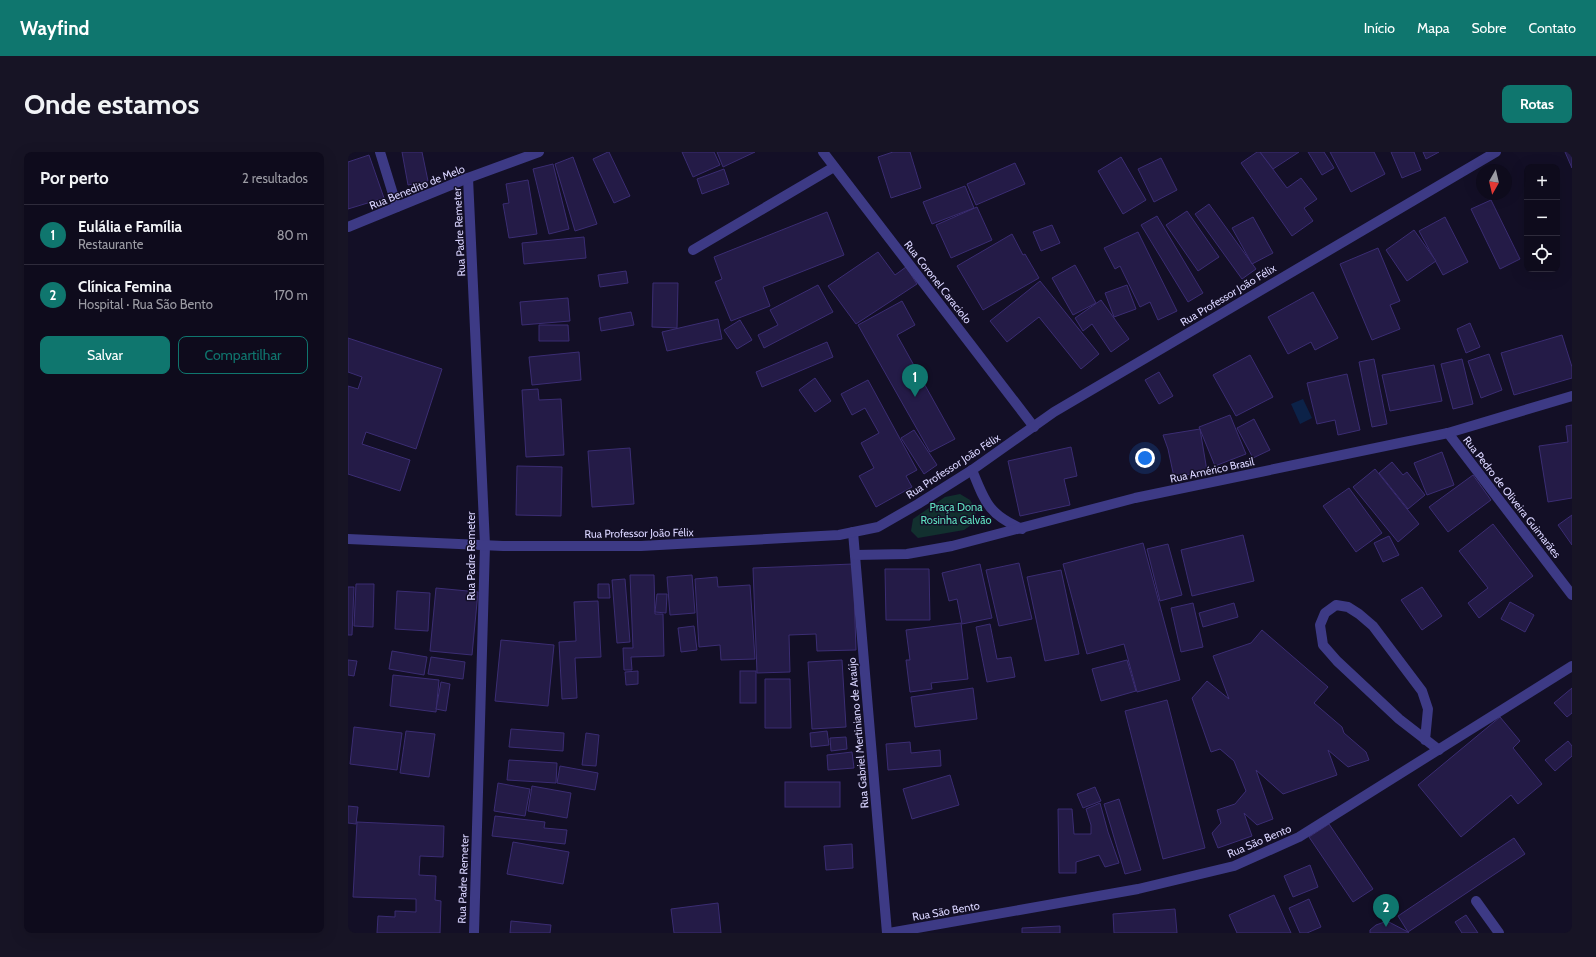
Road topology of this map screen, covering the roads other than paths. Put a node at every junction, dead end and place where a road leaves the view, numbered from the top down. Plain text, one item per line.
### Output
1 (380, 152) edge
2 (539, 152) edge
3 (823, 152) edge
4 (1496, 152) edge
5 (834, 167) junction
6 (468, 178) junction
7 (398, 208) junction
8 (348, 227) edge
9 (693, 250) dead end
10 (1572, 396) edge
11 (1034, 427) junction
12 (1448, 433) junction
13 (972, 470) junction
14 (1022, 528) junction
15 (853, 532) junction
16 (348, 539) edge
17 (485, 545) junction
18 (855, 555) junction
19 (1572, 595) edge
20 (1572, 666) edge
21 (1425, 740) junction
22 (1439, 750) junction
23 (1476, 901) dead end
24 (474, 933) edge
25 (888, 933) edge
26 (1499, 933) edge

1 - 7 street
2 - 6 street, Rua Benedito de Melo
3 - 5 street, Rua Coronel Caraciolo
4 - 11 street, Rua Professor João Félix
5 - 9 street
5 - 11 street, Rua Coronel Caraciolo
6 - 7 street, Rua Benedito de Melo
6 - 17 street, Rua Padre Remeter
7 - 8 street, Rua Benedito de Melo
10 - 12 street, Rua Américo Brasil
11 - 13 street, Rua Professor João Félix
12 - 14 street, Rua Américo Brasil
12 - 19 street, Rua Pedro de Oliveira Guimarães
13 - 14 street
13 - 15 street, Rua Professor João Félix
14 - 18 street, Rua Américo Brasil
15 - 17 street, Rua Professor João Félix
15 - 18 street, Rua Gabriel Mertiniano de Araújo
16 - 17 street, Rua Professor João Félix
17 - 24 street, Rua Padre Remeter
18 - 25 street, Rua Gabriel Mertiniano de Araújo
20 - 22 street, Rua São Bento
21 - 21 street
21 - 22 street
22 - 25 street, Rua São Bento
23 - 26 street

